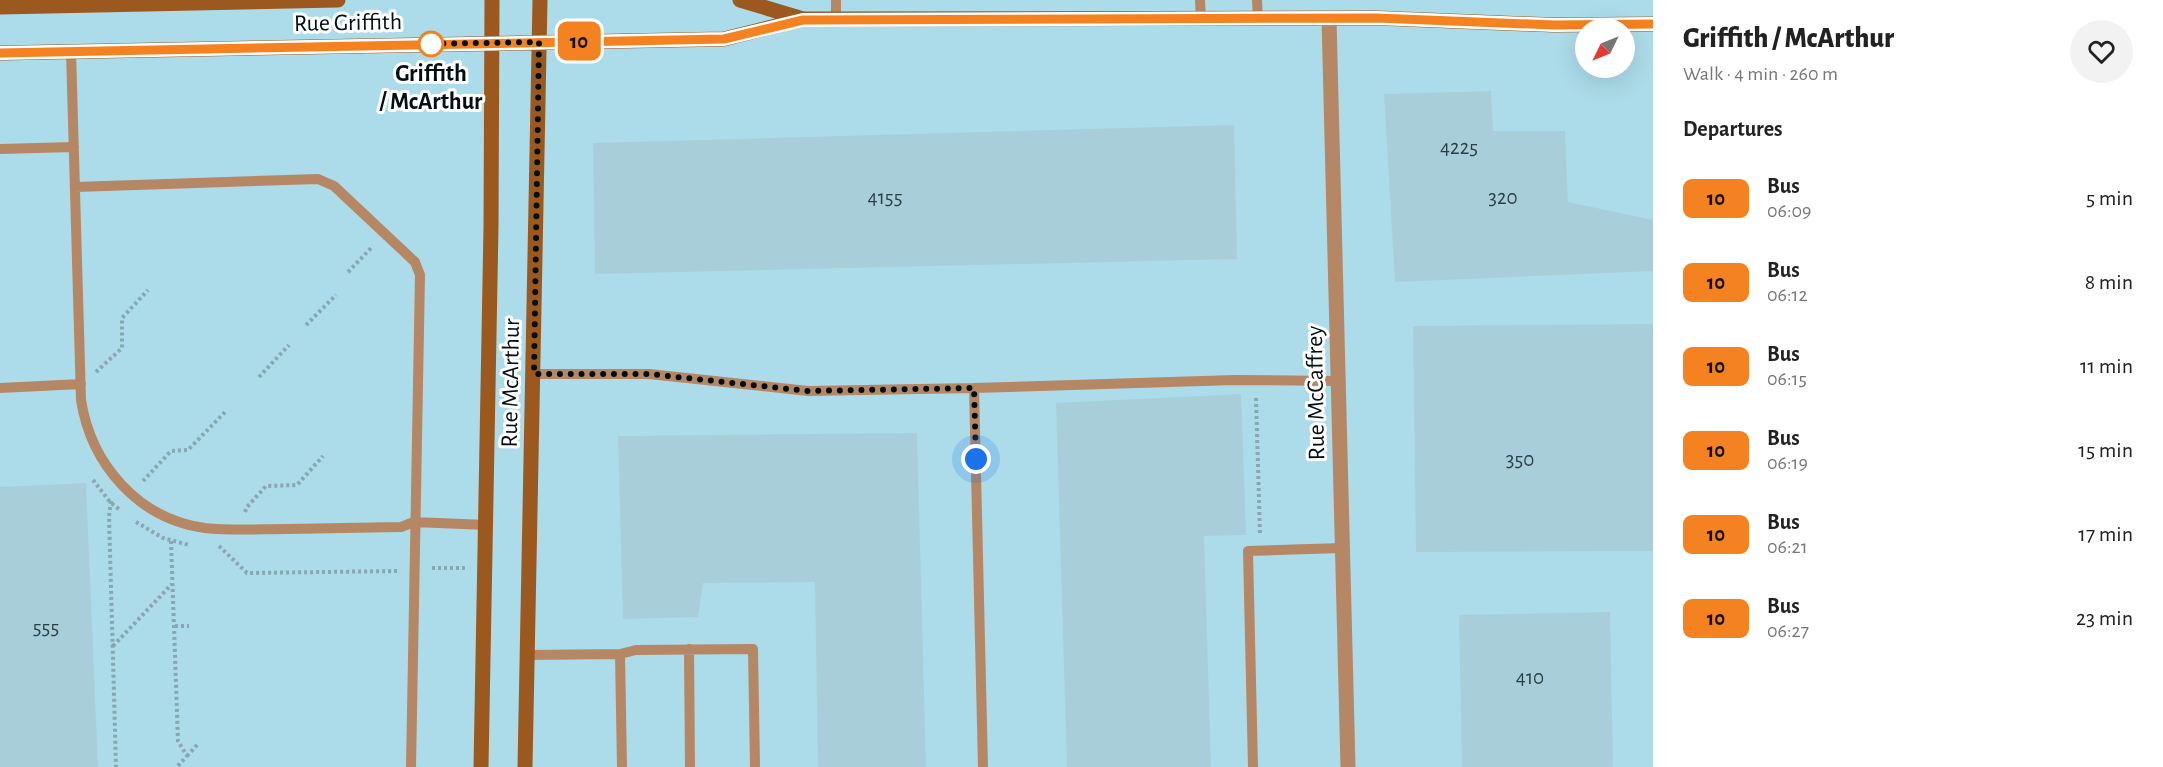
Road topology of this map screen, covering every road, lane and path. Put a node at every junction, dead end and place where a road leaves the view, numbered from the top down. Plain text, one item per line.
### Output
1 (300, 0) edge
2 (338, 0) edge
3 (492, 0) edge
4 (540, 0) edge
5 (740, 0) edge
6 (836, 0) edge
7 (1200, 0) edge
8 (1257, 0) edge
9 (105, 2) edge
10 (0, 7) edge
11 (836, 19) junction
12 (1329, 19) junction
13 (803, 20) junction
14 (1201, 20) junction
15 (1258, 20) junction
16 (1653, 24) edge
17 (539, 42) junction
18 (493, 44) junction
19 (71, 51) junction
20 (0, 53) edge
21 (74, 147) junction
22 (0, 149) edge
23 (75, 188) junction
24 (385, 233) junction
25 (348, 272) dead end
26 (148, 290) dead end
27 (336, 295) dead end
28 (306, 325) dead end
29 (289, 345) dead end
30 (102, 368) dead end
31 (534, 374) junction
32 (259, 377) dead end
33 (1338, 381) junction
34 (81, 384) junction
35 (0, 388) edge
36 (974, 388) junction
37 (1256, 396) dead end
38 (227, 410) dead end
39 (323, 456) dead end
40 (140, 484) dead end
41 (115, 499) dead end
42 (110, 502) junction
43 (247, 507) dead end
44 (125, 514) dead end
45 (133, 520) dead end
46 (414, 522) junction
47 (487, 525) junction
48 (1260, 533) dead end
49 (171, 541) junction
50 (217, 544) dead end
51 (199, 545) dead end
52 (1342, 548) junction
53 (429, 568) dead end
54 (469, 568) dead end
55 (399, 571) dead end
56 (173, 583) junction
57 (175, 626) junction
58 (189, 626) dead end
59 (113, 646) junction
60 (689, 649) junction
61 (620, 654) junction
62 (528, 655) junction
63 (198, 744) dead end
64 (187, 756) junction
65 (116, 767) edge
66 (177, 767) edge
67 (411, 767) edge
68 (481, 767) edge
69 (525, 767) edge
70 (622, 767) edge
71 (690, 767) edge
72 (756, 767) edge
73 (983, 767) edge
74 (1253, 767) edge
75 (1348, 767) edge

1 - 2 street, Rue Griffith
1 - 9 street, Rue Griffith
3 - 18 street, Rue McArthur
4 - 17 street, Rue McArthur
5 - 13 street, Rue Griffith
6 - 11 lane
7 - 14 lane
8 - 15 lane
9 - 10 street, Rue Griffith
11 - 13 street, Rue Griffith
11 - 14 street, Rue Griffith
12 - 15 street, Rue Griffith
12 - 16 street, Rue Griffith
12 - 33 street, Rue McCaffrey
13 - 17 street, Rue Griffith
14 - 15 street, Rue Griffith
17 - 18 street, Rue Griffith
17 - 31 street, Rue McArthur
18 - 19 street, Rue Griffith
18 - 47 street, Rue McArthur
19 - 20 street, Rue Griffith
19 - 21 lane
21 - 22 lane
21 - 23 lane
23 - 24 lane
23 - 34 lane
24 - 25 path
24 - 46 lane
26 - 30 path
27 - 28 path
29 - 32 path
31 - 36 lane
31 - 62 street, Rue McArthur
33 - 36 lane
33 - 52 street, Rue McCaffrey
34 - 35 lane
34 - 46 lane
36 - 73 lane
37 - 48 path
38 - 40 path
39 - 43 path
41 - 42 path
42 - 44 path
42 - 59 path
45 - 49 path
46 - 47 lane
46 - 67 lane
47 - 68 street, Rue McArthur
49 - 51 path
49 - 56 path
50 - 55 path
52 - 74 lane
52 - 75 street, Rue McCaffrey
53 - 54 path
56 - 57 path
56 - 59 path
57 - 58 path
57 - 64 path
59 - 65 path
60 - 61 lane
60 - 71 lane
60 - 72 lane
61 - 62 lane
61 - 70 lane
62 - 69 street, Rue McArthur
63 - 64 path
64 - 66 path

